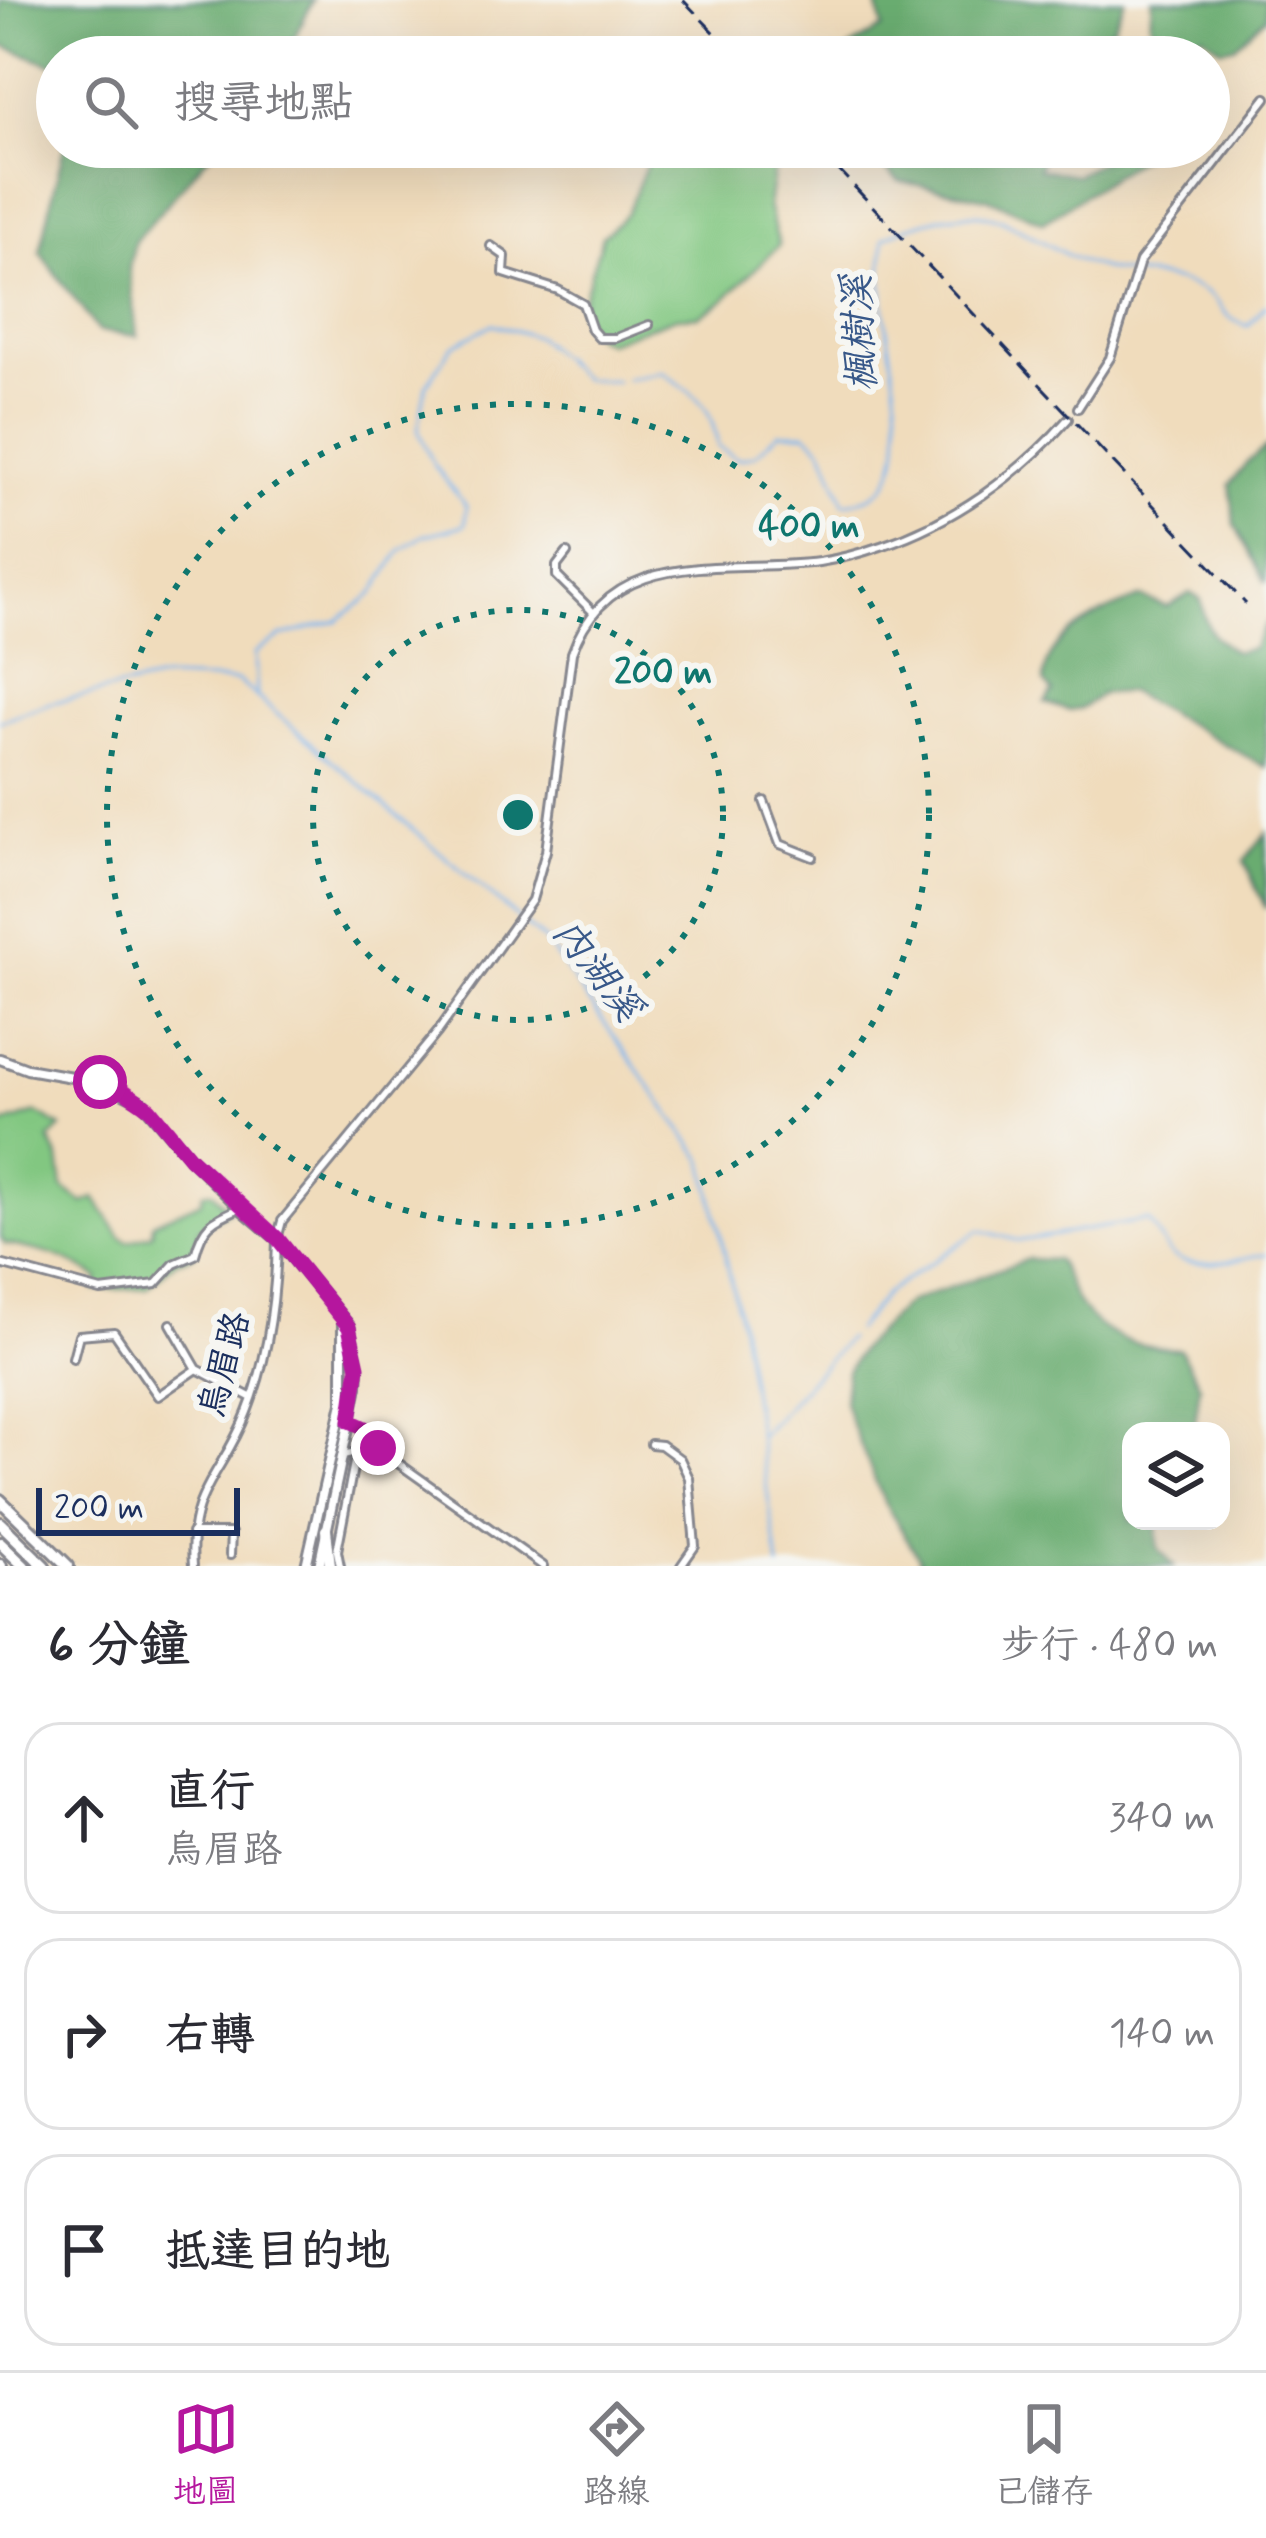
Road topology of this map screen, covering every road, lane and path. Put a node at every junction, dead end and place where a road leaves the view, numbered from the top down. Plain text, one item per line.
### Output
1 (1266, 98) edge
2 (1230, 145) edge
3 (1212, 168) edge
4 (491, 246) dead end
5 (649, 325) dead end
6 (1078, 408) dead end
7 (1068, 419) dead end
8 (566, 553) dead end
9 (594, 613) junction
10 (764, 802) dead end
11 (813, 856) dead end
12 (0, 1059) edge
13 (240, 1208) junction
14 (278, 1239) junction
15 (0, 1264) edge
16 (343, 1322) junction
17 (171, 1324) dead end
18 (73, 1358) dead end
19 (197, 1369) junction
20 (253, 1398) junction
21 (350, 1421) junction
22 (651, 1444) dead end
23 (378, 1448) junction
24 (356, 1452) junction
25 (344, 1455) junction
26 (0, 1500) edge
27 (0, 1523) edge
28 (326, 1530) junction
29 (192, 1533) junction
30 (0, 1544) edge
31 (230, 1555) dead end
32 (24, 1566) edge
33 (44, 1566) edge
34 (68, 1566) edge
35 (193, 1566) edge
36 (306, 1566) edge
37 (319, 1566) edge
38 (330, 1566) edge
39 (340, 1566) edge
40 (543, 1566) edge
41 (681, 1566) edge

1 - 2 street
3 - 6 street
4 - 5 street
7 - 9 street
8 - 9 street
9 - 14 street
10 - 11 street
12 - 13 main road
13 - 14 main road
13 - 15 street
14 - 16 main road
14 - 20 street, 烏眉路
16 - 21 main road
16 - 36 main road
17 - 19 street
18 - 19 street
19 - 20 street
20 - 29 street, 烏眉路
21 - 23 street
21 - 25 main road
22 - 41 street
23 - 24 street
23 - 40 street
24 - 25 street
24 - 39 street
25 - 28 main road
26 - 34 highway
27 - 33 highway
28 - 37 main road
28 - 38 highway
29 - 31 street
29 - 35 street, 烏眉路
30 - 32 highway

